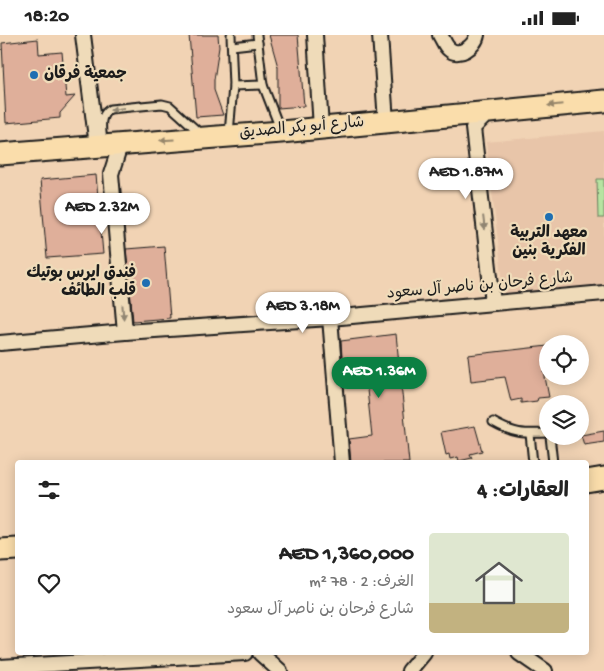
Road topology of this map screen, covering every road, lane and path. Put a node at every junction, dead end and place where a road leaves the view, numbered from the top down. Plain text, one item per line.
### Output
1 (83, 35) edge
2 (231, 35) edge
3 (315, 35) edge
4 (380, 35) edge
5 (440, 35) edge
6 (477, 35) edge
7 (257, 39) edge
8 (232, 46) junction
9 (263, 85) junction
10 (233, 86) junction
11 (604, 101) edge
12 (489, 112) junction
13 (386, 122) junction
14 (321, 128) junction
15 (281, 132) junction
16 (229, 135) junction
17 (206, 137) junction
18 (107, 145) junction
19 (0, 154) edge
20 (604, 293) edge
21 (493, 303) junction
22 (330, 318) junction
23 (125, 332) junction
24 (0, 343) edge
25 (493, 422) dead end
26 (530, 434) junction
27 (539, 434) edge
28 (550, 445) edge
29 (342, 460) edge
30 (533, 460) edge
31 (553, 460) edge
32 (604, 478) edge
33 (589, 480) edge
34 (15, 549) edge
35 (0, 550) edge
36 (210, 655) edge
37 (262, 655) edge
38 (422, 655) edge
39 (522, 655) edge
40 (0, 667) edge
41 (280, 671) edge
42 (409, 671) edge
43 (545, 671) edge

1 - 18 street
2 - 8 lane
3 - 14 street
4 - 13 street
5 - 6 street
7 - 8 lane
7 - 9 lane
8 - 10 lane
9 - 10 lane
9 - 15 lane
10 - 16 lane
11 -> 12 main road, شارع أبو بكر الصديق
12 - 13 main road, شارع أبو بكر الصديق
12 -> 21 street
13 - 14 main road, شارع أبو بكر الصديق
14 - 15 main road, شارع أبو بكر الصديق
15 - 16 main road, شارع أبو بكر الصديق
16 - 17 main road, شارع أبو بكر الصديق
17 -> 18 main road, شارع أبو بكر الصديق
17 -> 18 lane
18 - 19 main road, شارع أبو بكر الصديق
18 -> 23 street
20 - 21 street, شارع فرحان بن ناصر آل سعود
21 - 22 street, شارع فرحان بن ناصر آل سعود
22 - 23 street, شارع فرحان بن ناصر آل سعود
22 - 29 street
23 - 24 street, شارع فرحان بن ناصر آل سعود
25 - 26 lane
26 - 27 lane
26 - 30 lane
28 - 31 lane
32 - 33 main road
34 - 35 main road
36 - 40 street
37 - 41 street
38 - 42 street
39 - 43 street

